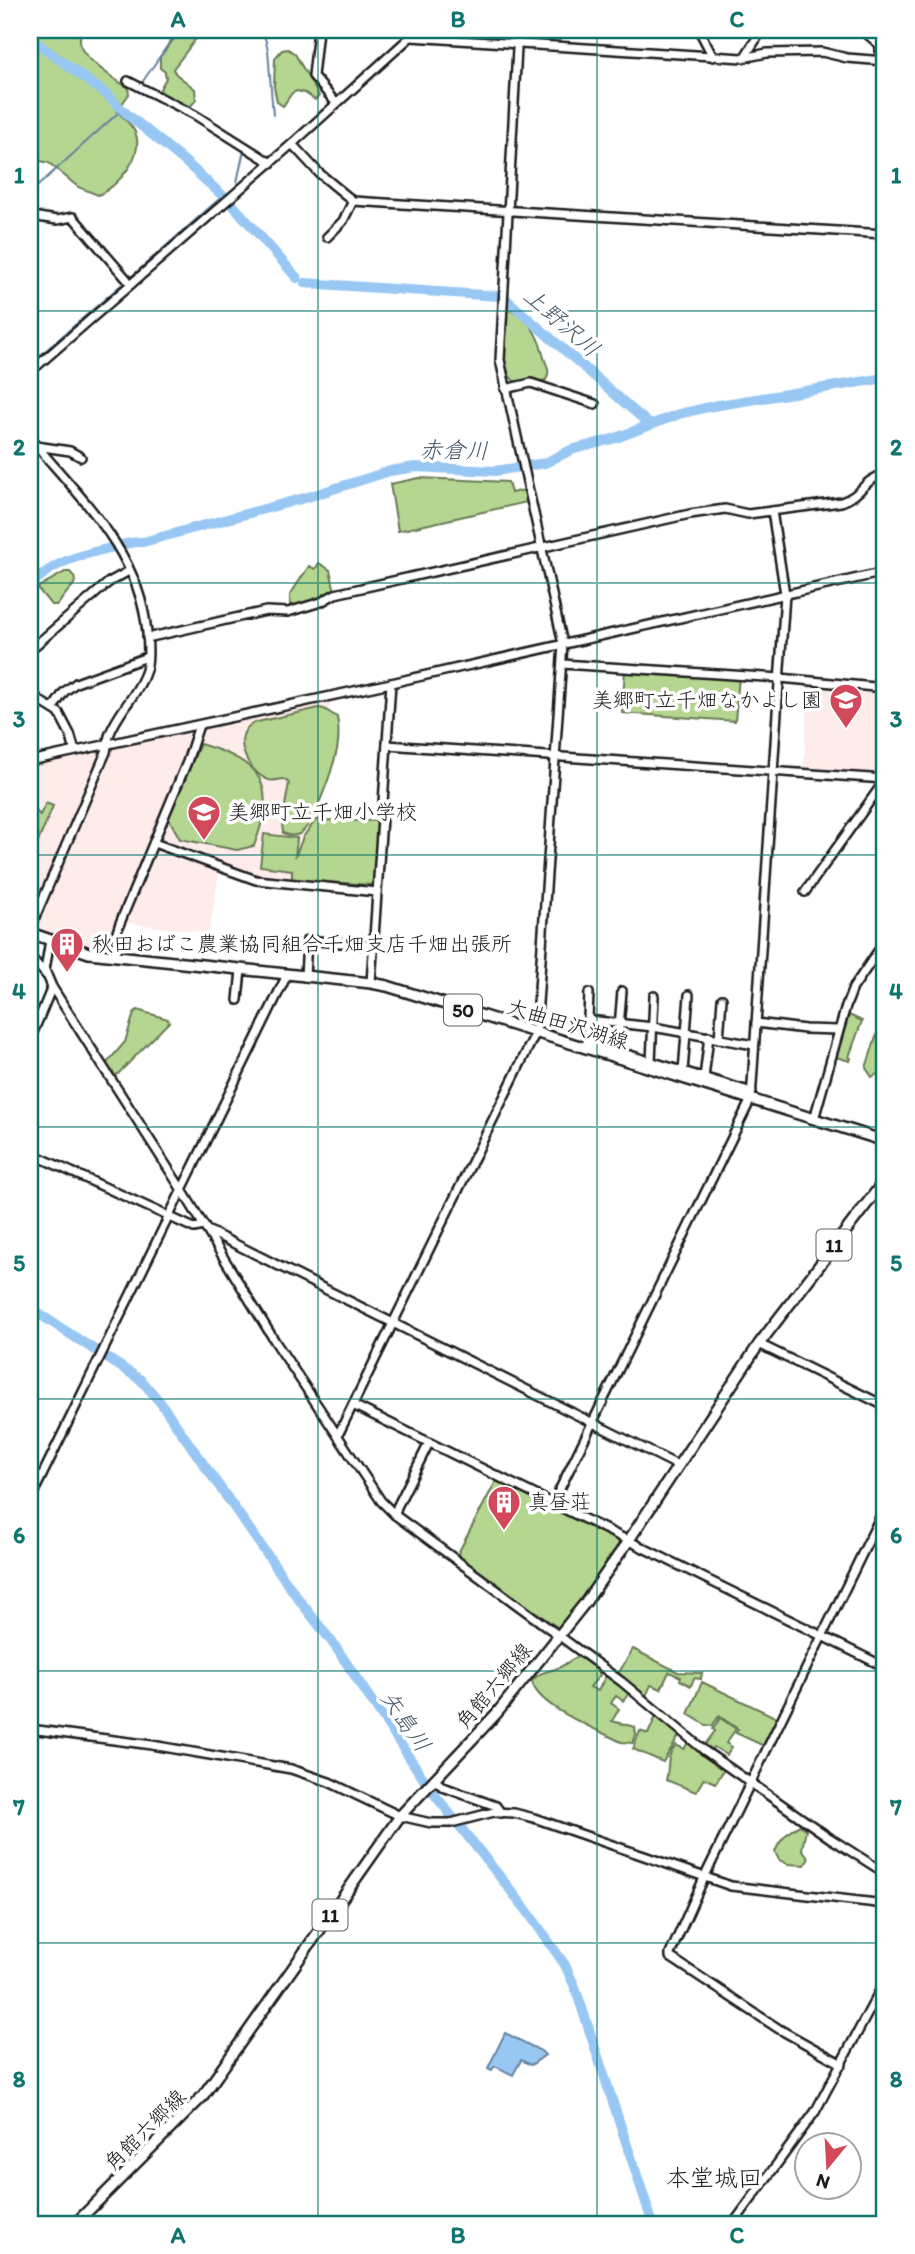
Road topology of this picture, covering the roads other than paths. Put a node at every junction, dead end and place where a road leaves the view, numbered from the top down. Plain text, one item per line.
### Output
1 (318, 30) edge
2 (418, 30) edge
3 (518, 30) edge
4 (699, 30) edge
5 (762, 30) edge
6 (862, 30) edge
7 (411, 37) junction
8 (517, 44) junction
9 (713, 57) junction
10 (744, 58) junction
11 (883, 61) edge
12 (128, 81) dead end
13 (336, 103) junction
14 (292, 144) junction
15 (271, 163) junction
16 (353, 201) junction
17 (508, 209) junction
18 (30, 222) edge
19 (885, 234) edge
20 (327, 236) dead end
21 (131, 284) junction
22 (30, 372) edge
23 (505, 389) junction
24 (595, 404) dead end
25 (30, 438) edge
26 (37, 446) junction
27 (81, 457) dead end
28 (885, 474) edge
29 (772, 511) junction
30 (542, 548) junction
31 (130, 571) junction
32 (885, 572) edge
33 (785, 594) junction
34 (147, 638) junction
35 (563, 644) junction
36 (30, 650) edge
37 (147, 657) junction
38 (562, 664) junction
39 (780, 678) junction
40 (391, 683) junction
41 (885, 688) edge
42 (30, 690) edge
43 (53, 708) junction
44 (199, 725) junction
45 (108, 745) junction
46 (387, 745) junction
47 (75, 751) junction
48 (555, 757) junction
49 (30, 761) edge
50 (773, 772) junction
51 (885, 780) edge
52 (154, 843) junction
53 (377, 892) junction
54 (805, 892) dead end
55 (31, 935) edge
56 (50, 940) junction
57 (885, 941) edge
58 (373, 946) junction
59 (30, 956) edge
60 (115, 956) junction
61 (241, 970) junction
62 (287, 975) junction
63 (305, 977) junction
64 (49, 979) junction
65 (371, 983) junction
66 (52, 988) junction
67 (622, 991) dead end
68 (589, 993) dead end
69 (688, 995) dead end
70 (654, 996) dead end
71 (722, 999) dead end
72 (238, 1000) dead end
73 (588, 1020) junction
74 (756, 1023) junction
75 (620, 1024) junction
76 (653, 1027) junction
77 (838, 1030) junction
78 (536, 1032) junction
79 (685, 1032) junction
80 (709, 1037) junction
81 (719, 1039) junction
82 (30, 1040) edge
83 (587, 1045) junction
84 (754, 1045) junction
85 (617, 1051) junction
86 (652, 1062) junction
87 (683, 1072) junction
88 (704, 1078) junction
89 (751, 1096) junction
90 (814, 1119) junction
91 (885, 1141) edge
92 (30, 1153) edge
93 (885, 1180) edge
94 (182, 1190) junction
95 (169, 1217) junction
96 (205, 1228) junction
97 (392, 1323) junction
98 (759, 1344) junction
99 (353, 1405) junction
100 (885, 1406) edge
101 (593, 1422) junction
102 (338, 1435) junction
103 (429, 1443) junction
104 (679, 1466) junction
105 (30, 1500) edge
106 (553, 1503) junction
107 (885, 1507) edge
108 (395, 1515) junction
109 (629, 1541) junction
110 (560, 1635) junction
111 (822, 1635) junction
112 (885, 1667) edge
113 (30, 1730) edge
114 (431, 1783) junction
115 (751, 1783) junction
116 (501, 1813) junction
117 (400, 1816) junction
118 (885, 1873) edge
119 (704, 1878) junction
120 (885, 1904) edge
121 (884, 1986) edge
122 (842, 2064) junction
123 (75, 2224) edge
124 (733, 2224) edge

1 - 13 street
2 - 7 street
3 - 8 street
4 - 9 street
5 - 10 street
6 - 11 street
7 - 8 street
7 - 13 street
8 - 9 street
8 - 17 street
9 - 10 street
10 - 11 street
12 - 15 street
13 - 14 street
14 - 15 street
14 - 16 street
15 - 21 street
16 - 17 street
16 - 20 street
17 - 19 street
17 - 23 street
18 - 21 street
21 - 22 street
23 - 24 street
23 - 30 street
25 - 26 street
26 - 27 street
26 - 31 street
28 - 29 street
29 - 30 street
29 - 33 street
30 - 34 street
30 - 35 street
31 - 34 street
31 - 36 street
32 - 33 street
33 - 35 street
33 - 39 street
34 - 37 street
35 - 38 street
35 - 40 street
37 - 43 street
37 - 45 street
38 - 39 street
38 - 48 street
39 - 41 street
39 - 50 street
40 - 44 street
40 - 46 street
42 - 43 street
43 - 47 street
44 - 45 street
44 - 52 street
45 - 47 street
45 - 55 street
46 - 48 street
46 - 53 street
47 - 49 street
48 - 50 street
48 - 78 street
50 - 51 street
50 - 74 street
51 - 54 street
52 - 53 street
52 - 60 street
53 - 58 street
55 - 56 main road, 大曲田沢湖線 / 50
56 - 60 main road, 大曲田沢湖線 / 50
56 - 64 street
57 - 77 street
58 - 63 street
58 - 65 street
59 - 64 street
60 - 61 main road, 大曲田沢湖線 / 50
61 - 62 main road, 大曲田沢湖線 / 50
61 - 72 street
62 - 63 main road, 大曲田沢湖線 / 50
62 - 94 street
63 - 65 main road, 大曲田沢湖線 / 50
64 - 66 street
65 - 78 main road, 大曲田沢湖線 / 50
66 - 82 street
66 - 94 street
67 - 75 street
68 - 73 street
69 - 79 street
70 - 76 street
71 - 81 street
73 - 75 street
73 - 83 street
74 - 77 street
74 - 84 street
75 - 76 street
75 - 85 street
76 - 79 street
76 - 86 street
77 - 90 street
78 - 83 main road, 大曲田沢湖線 / 50
78 - 97 street
79 - 80 street
79 - 87 street
80 - 81 street
80 - 88 street
81 - 84 street
83 - 85 street
83 - 89 main road, 大曲田沢湖線 / 50
84 - 89 street
85 - 86 street
86 - 87 street
87 - 88 street
88 - 89 street
89 - 90 main road, 大曲田沢湖線 / 50
89 - 101 street
90 - 91 main road, 大曲田沢湖線 / 50
92 - 95 street
93 - 98 main road, 角館六郷線 / 11
94 - 95 street
94 - 96 street
95 - 96 street
95 - 105 street
96 - 97 street
96 - 102 street
97 - 99 street
97 - 101 street
98 - 100 street
98 - 104 main road, 角館六郷線 / 11
99 - 102 street
99 - 103 street
101 - 104 street
101 - 106 street
102 - 108 street
103 - 106 street
103 - 108 street
104 - 109 main road, 角館六郷線 / 11
106 - 109 street
107 - 111 street
108 - 110 street
109 - 110 main road, 角館六郷線 / 11
109 - 111 street
110 - 114 main road, 角館六郷線 / 11
110 - 115 street
111 - 112 street
111 - 115 street
113 - 117 street
114 - 116 street
114 - 117 main road, 角館六郷線 / 11
115 - 118 street
115 - 119 street
116 - 117 street
116 - 119 street
117 - 123 main road, 角館六郷線 / 11
119 - 120 street
119 - 122 street
121 - 122 street
122 - 124 street

